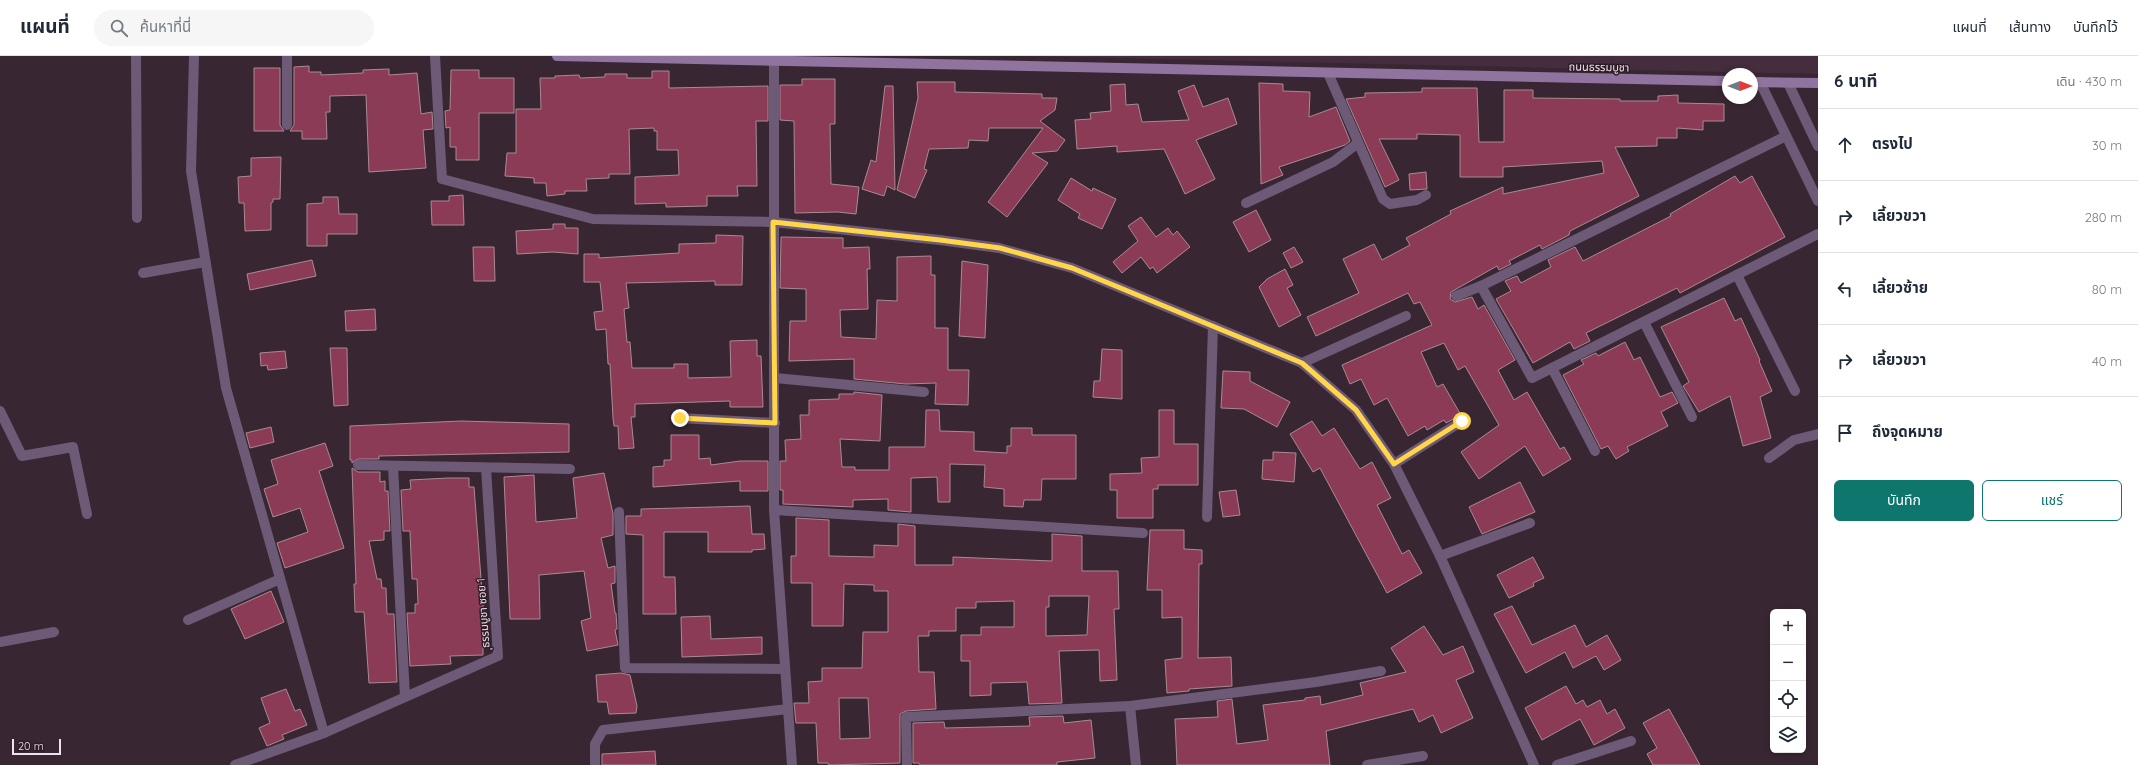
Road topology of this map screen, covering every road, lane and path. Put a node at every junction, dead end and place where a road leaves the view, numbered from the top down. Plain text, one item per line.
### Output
1 (136, 56) edge
2 (194, 56) edge
3 (287, 56) edge
4 (435, 56) edge
5 (557, 56) edge
6 (798, 59) edge
7 (774, 61) junction
8 (1328, 73) junction
9 (1722, 81) edge
10 (1758, 82) edge
11 (1788, 83) junction
12 (1818, 83) edge
13 (1758, 86) edge
14 (287, 125) dead end
15 (1786, 136) junction
16 (1358, 143) junction
17 (1818, 146) edge
18 (1426, 195) dead end
19 (1818, 201) edge
20 (1246, 203) dead end
21 (137, 218) dead end
22 (773, 222) junction
23 (1818, 234) edge
24 (205, 262) junction
25 (142, 273) dead end
26 (1737, 275) junction
27 (1481, 286) junction
28 (1456, 296) dead end
29 (1406, 316) dead end
30 (1644, 322) junction
31 (1213, 326) junction
32 (1302, 363) junction
33 (1552, 368) junction
34 (775, 378) junction
35 (1795, 391) dead end
36 (924, 392) dead end
37 (0, 411) edge
38 (1692, 416) dead end
39 (680, 418) dead end
40 (1462, 421) dead end
41 (775, 423) junction
42 (1818, 434) edge
43 (1595, 451) dead end
44 (1769, 458) dead end
45 (1394, 464) junction
46 (358, 466) dead end
47 (394, 466) junction
48 (486, 468) junction
49 (570, 469) dead end
50 (774, 510) junction
51 (619, 512) dead end
52 (87, 514) dead end
53 (1207, 517) dead end
54 (1530, 523) dead end
55 (1143, 533) dead end
56 (1440, 556) junction
57 (280, 579) junction
58 (188, 620) dead end
59 (54, 632) dead end
60 (0, 642) edge
61 (785, 669) junction
62 (1381, 671) dead end
63 (405, 697) junction
64 (1130, 706) junction
65 (788, 709) junction
66 (324, 732) junction
67 (1631, 741) dead end
68 (1422, 756) dead end
69 (234, 765) edge
70 (595, 765) edge
71 (792, 765) edge
72 (907, 765) edge
73 (1136, 765) edge
74 (1367, 765) edge
75 (1534, 765) edge
76 (1557, 765) edge

1 - 21 street
2 - 24 street
3 - 14 street
4 - 22 street
5 - 7 main road, ถนนธรรมบูชา
6 - 7 main road, ถนนธรรมบูชา
6 - 8 main road, ถนนธรรมบูชา
7 - 22 street
8 - 9 main road, ถนนธรรมบูชา
8 - 16 street
10 - 11 main road
11 - 12 main road
11 - 17 street
13 - 15 street
15 - 19 street
15 - 27 street
16 - 18 street
16 - 20 street
22 - 31 street
22 - 34 street
23 - 26 street
24 - 25 street
24 - 57 street
26 - 30 street
26 - 35 street
27 - 28 street
27 - 33 street
29 - 32 street
30 - 33 street
30 - 38 street
31 - 32 street
31 - 53 street
32 - 45 street
33 - 43 street
34 - 36 street
34 - 41 street
37 - 52 street
39 - 41 street
40 - 45 street
41 - 50 street
42 - 44 street
45 - 56 street
46 - 47 street
47 - 48 street
47 - 63 street
48 - 49 street
48 - 63 street, ุธรรมบูชา ซอย 1
50 - 55 street
50 - 61 street
51 - 61 street
54 - 56 street
56 - 75 street
57 - 58 street
57 - 66 street
59 - 60 street
61 - 65 street
62 - 64 street
63 - 66 street, ุธรรมบูชา ซอย 1
64 - 72 street
64 - 73 street
65 - 70 street
65 - 71 street
66 - 69 street, ุธรรมบูชา ซอย 1
67 - 76 street
68 - 74 street

